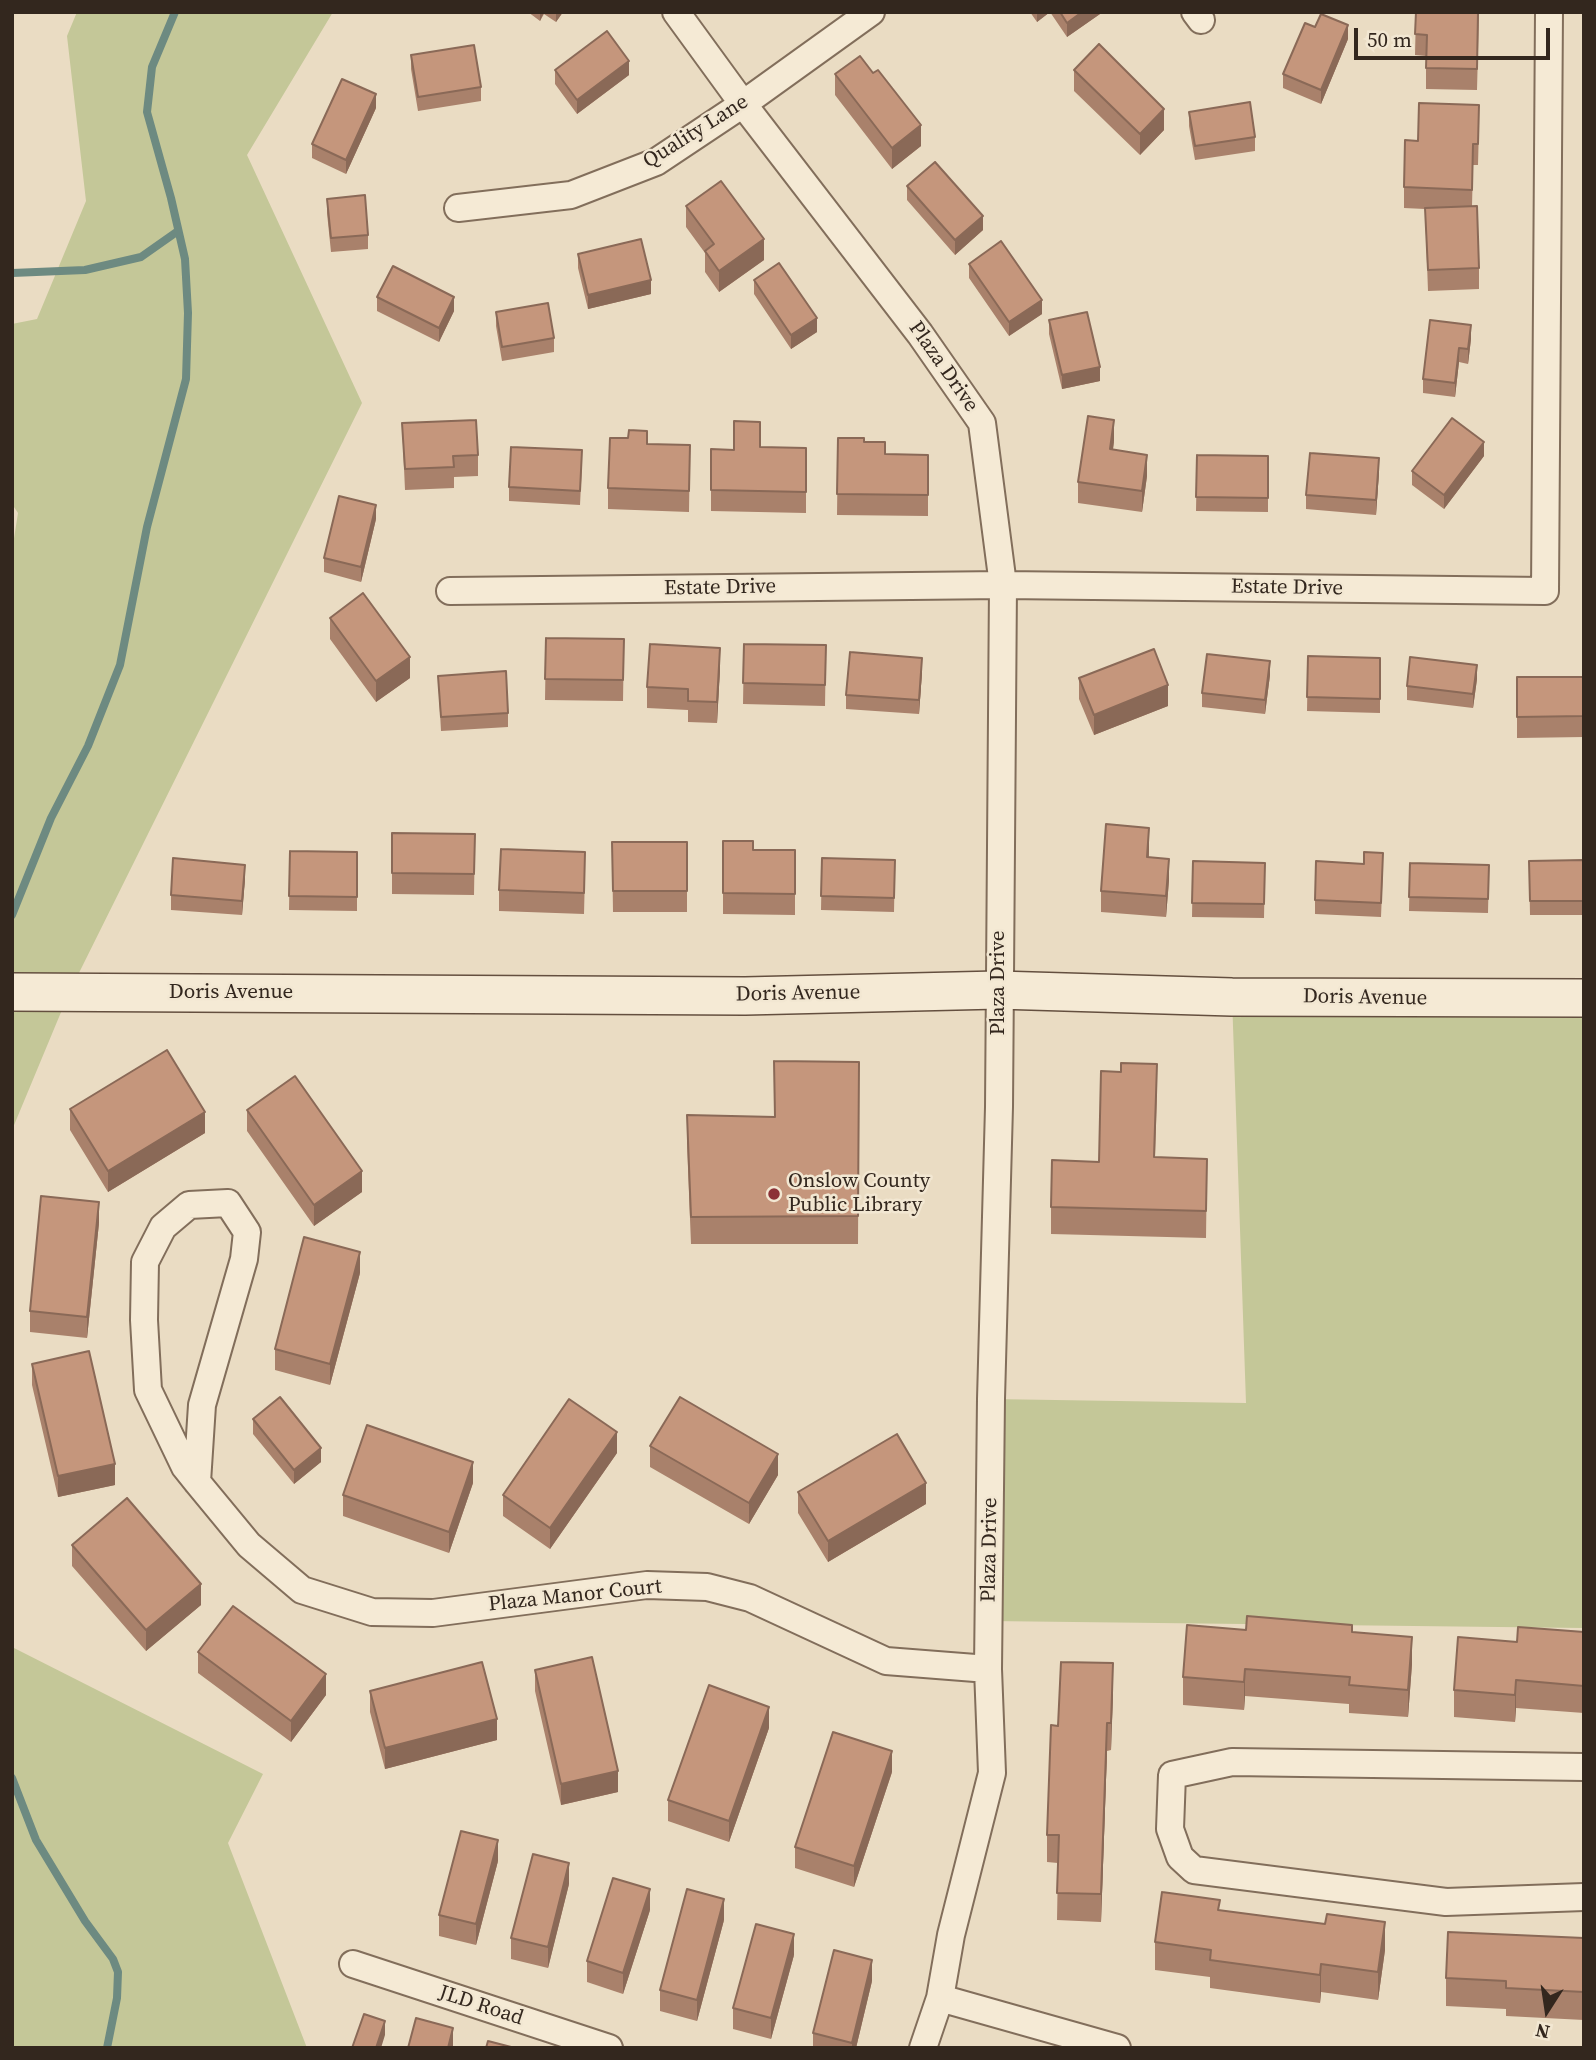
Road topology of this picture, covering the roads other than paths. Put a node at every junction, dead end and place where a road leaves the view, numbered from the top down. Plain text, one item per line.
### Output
1 (676, 12) edge
2 (870, 12) edge
3 (1549, 12) edge
4 (743, 104) junction
5 (458, 208) dead end
6 (1003, 585) junction
7 (450, 591) dead end
8 (998, 990) junction
9 (12, 992) edge
10 (1584, 998) edge
11 (197, 1482) junction
12 (988, 1669) junction
13 (1584, 1767) edge
14 (1584, 1897) edge
15 (353, 1964) dead end
16 (940, 1998) junction
17 (609, 2048) edge
18 (923, 2048) edge
19 (1117, 2048) edge

1 - 4 street, Plaza Drive
2 - 4 street, Quality Lane
3 - 6 street, Estate Drive
4 - 5 street, Quality Lane
4 - 6 street, Plaza Drive
6 - 7 street, Estate Drive
6 - 8 street, Plaza Drive
8 - 9 street, Doris Avenue
8 - 10 street, Doris Avenue
8 - 12 street, Plaza Drive
11 - 11 street, Plaza Manor Court
11 - 12 street, Plaza Manor Court
12 - 16 street, Plaza Drive
13 - 14 street
15 - 17 street, JLD Road
16 - 18 street, Plaza Drive
16 - 19 street

